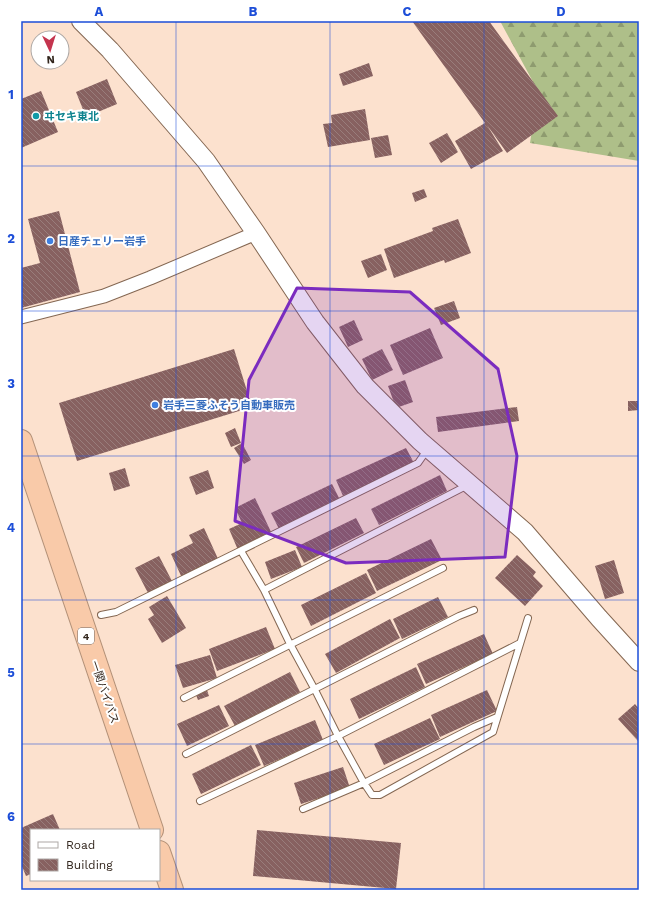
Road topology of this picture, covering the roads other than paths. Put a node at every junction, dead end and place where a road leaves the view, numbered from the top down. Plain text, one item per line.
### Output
1 (81, 21) edge
2 (256, 233) junction
3 (21, 317) edge
4 (21, 441) edge
5 (425, 453) dead end
6 (470, 484) junction
7 (241, 551) junction
8 (443, 568) dead end
9 (264, 590) junction
10 (474, 610) dead end
11 (101, 615) dead end
12 (528, 618) dead end
13 (520, 643) junction
14 (290, 644) junction
15 (639, 662) edge
16 (315, 690) junction
17 (184, 698) dead end
18 (497, 717) junction
19 (338, 736) junction
20 (186, 754) dead end
21 (364, 783) junction
22 (200, 801) dead end
23 (303, 809) dead end
24 (152, 829) edge
25 (160, 855) edge
26 (172, 890) edge

1 - 2 street
2 - 3 street
2 - 6 street
4 - 24 highway, 一関バイパス / 4
5 - 7 lane
6 - 9 lane
6 - 15 street
7 - 9 lane
7 - 11 lane
8 - 14 lane
9 - 14 lane
10 - 16 lane
12 - 13 lane
13 - 18 lane
13 - 19 lane
14 - 16 lane
14 - 17 lane
16 - 19 lane
16 - 20 lane
18 - 21 lane
18 - 21 lane
19 - 21 lane
19 - 22 lane
21 - 23 lane
25 - 26 highway

